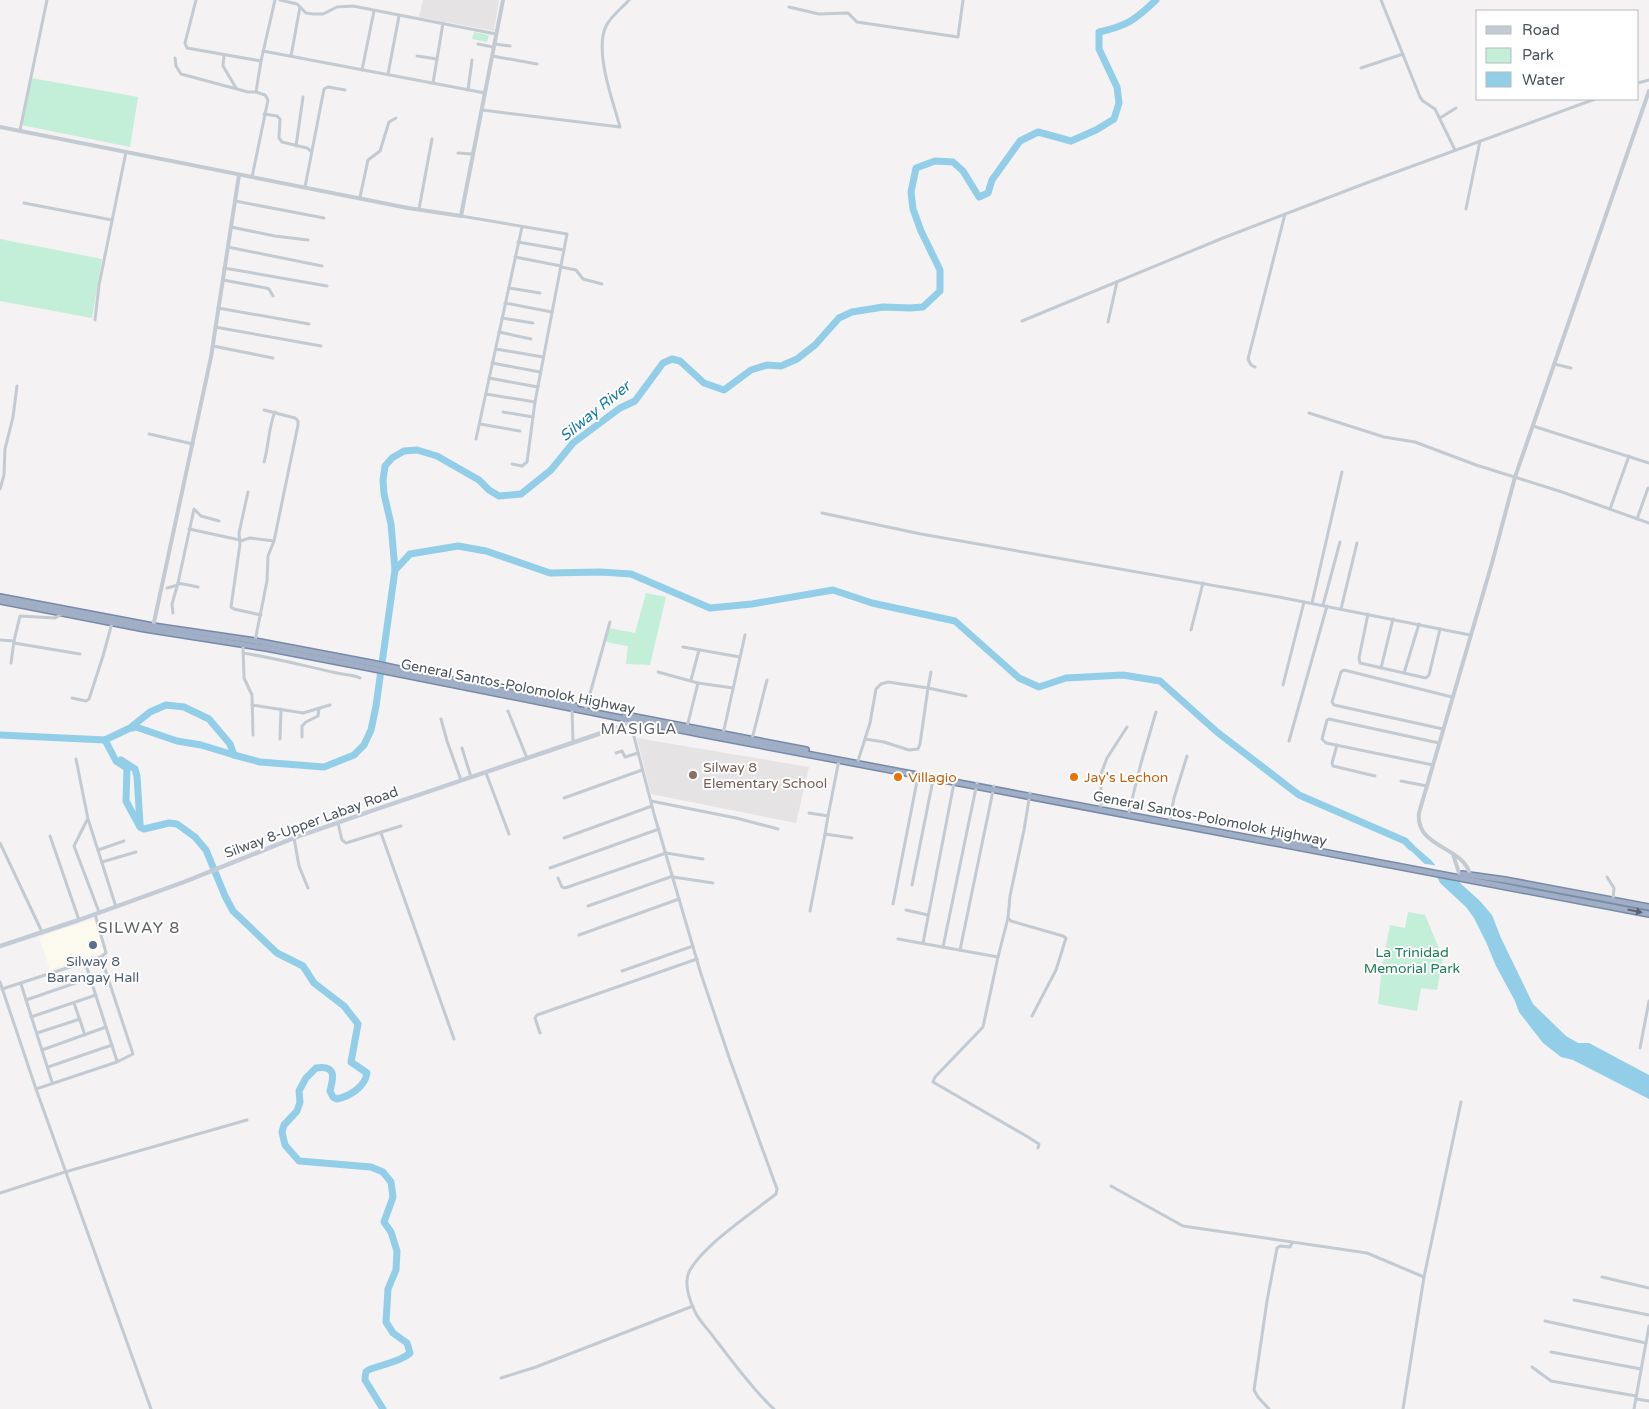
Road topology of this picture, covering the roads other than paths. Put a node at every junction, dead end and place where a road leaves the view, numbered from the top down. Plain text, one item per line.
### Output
1 (47, 0) edge
2 (196, 0) edge
3 (275, 0) edge
4 (280, 0) edge
5 (503, 0) edge
6 (629, 0) edge
7 (963, 0) edge
8 (1381, 0) edge
9 (300, 7) junction
10 (790, 7) dead end
11 (374, 11) junction
12 (399, 16) junction
13 (443, 23) junction
14 (496, 34) junction
15 (478, 44) dead end
16 (494, 46) junction
17 (510, 46) dead end
18 (263, 51) junction
19 (1403, 54) junction
20 (224, 55) junction
21 (291, 56) junction
22 (417, 56) dead end
23 (492, 56) junction
24 (176, 58) dead end
25 (437, 59) junction
26 (472, 60) dead end
27 (261, 61) junction
28 (537, 64) dead end
29 (1361, 68) dead end
30 (362, 70) junction
31 (388, 74) junction
32 (433, 83) junction
33 (236, 89) junction
34 (345, 90) dead end
35 (468, 90) junction
36 (1649, 91) edge
37 (256, 92) junction
38 (485, 93) junction
39 (303, 97) dead end
40 (1592, 100) edge
41 (1456, 108) dead end
42 (482, 110) junction
43 (264, 114) junction
44 (396, 118) dead end
45 (1440, 118) junction
46 (0, 127) edge
47 (20, 130) junction
48 (432, 140) dead end
49 (1480, 141) junction
50 (296, 146) junction
51 (1454, 150) junction
52 (311, 151) junction
53 (126, 152) junction
54 (458, 153) dead end
55 (473, 154) junction
56 (239, 175) junction
57 (252, 177) junction
58 (305, 187) junction
59 (360, 197) junction
60 (235, 202) junction
61 (24, 203) dead end
62 (418, 209) junction
63 (1466, 209) dead end
64 (1285, 214) junction
65 (461, 216) junction
66 (324, 218) dead end
67 (112, 220) junction
68 (231, 227) junction
69 (522, 227) junction
70 (308, 240) dead end
71 (518, 242) junction
72 (227, 246) junction
73 (564, 250) junction
74 (515, 258) junction
75 (322, 266) dead end
76 (561, 266) junction
77 (224, 268) junction
78 (223, 280) junction
79 (1117, 282) junction
80 (602, 284) dead end
81 (327, 286) dead end
82 (509, 288) junction
83 (540, 294) dead end
84 (272, 296) dead end
85 (505, 303) junction
86 (218, 308) junction
87 (552, 312) junction
88 (502, 318) junction
89 (95, 320) dead end
90 (1022, 321) dead end
91 (1108, 322) dead end
92 (533, 323) dead end
93 (309, 324) dead end
94 (215, 327) junction
95 (499, 332) junction
96 (531, 339) dead end
97 (212, 346) junction
98 (321, 346) dead end
99 (496, 348) junction
100 (543, 357) junction
101 (273, 358) dead end
102 (492, 363) junction
103 (1554, 364) junction
104 (1255, 367) dead end
105 (1570, 368) dead end
106 (540, 372) junction
107 (489, 378) junction
108 (17, 386) dead end
109 (538, 387) junction
110 (486, 394) junction
111 (535, 402) junction
112 (264, 410) dead end
113 (275, 412) junction
114 (503, 412) dead end
115 (1309, 413) dead end
116 (533, 417) junction
117 (480, 424) junction
118 (1533, 426) junction
119 (520, 431) dead end
120 (149, 434) dead end
121 (476, 439) dead end
122 (192, 444) junction
123 (1629, 456) junction
124 (264, 462) dead end
125 (1649, 463) edge
126 (512, 464) dead end
127 (1342, 472) dead end
128 (1515, 477) junction
129 (1648, 488) dead end
130 (0, 489) edge
131 (248, 492) dead end
132 (1610, 509) junction
133 (822, 513) dead end
134 (1637, 519) junction
135 (219, 520) dead end
136 (1649, 523) edge
137 (189, 529) junction
138 (240, 540) junction
139 (274, 541) junction
140 (1340, 542) dead end
141 (1357, 542) dead end
142 (1204, 583) junction
143 (178, 584) junction
144 (198, 587) dead end
145 (167, 588) dead end
146 (0, 597) edge
147 (0, 601) edge
148 (1304, 602) junction
149 (1312, 603) junction
150 (1325, 606) junction
151 (1341, 609) junction
152 (173, 613) dead end
153 (62, 614) junction
154 (1368, 614) junction
155 (261, 615) junction
156 (1392, 619) junction
157 (610, 622) dead end
158 (112, 623) junction
159 (1419, 624) junction
160 (152, 628) junction
161 (1440, 629) junction
162 (1191, 630) dead end
163 (745, 635) dead end
164 (1470, 635) junction
165 (0, 640) edge
166 (256, 641) junction
167 (14, 642) junction
168 (243, 644) junction
169 (683, 647) dead end
170 (699, 650) junction
171 (243, 653) junction
172 (80, 654) dead end
173 (740, 658) junction
174 (11, 663) dead end
175 (370, 665) junction
176 (1381, 668) junction
177 (396, 670) junction
178 (658, 672) dead end
179 (931, 672) dead end
180 (1404, 673) junction
181 (360, 678) dead end
182 (691, 680) junction
183 (766, 680) dead end
184 (698, 683) junction
185 (1283, 685) dead end
186 (734, 688) junction
187 (928, 688) junction
188 (966, 696) dead end
189 (1452, 697) junction
190 (72, 698) dead end
191 (252, 705) junction
192 (330, 705) dead end
193 (572, 708) junction
194 (586, 708) junction
195 (281, 709) junction
196 (318, 709) junction
197 (508, 711) dead end
198 (1156, 712) dead end
199 (630, 718) junction
200 (441, 719) dead end
201 (687, 727) junction
202 (1127, 727) dead end
203 (1443, 729) junction
204 (723, 734) junction
205 (253, 735) dead end
206 (302, 736) dead end
207 (280, 739) dead end
208 (865, 739) junction
209 (752, 740) junction
210 (1290, 740) dead end
211 (573, 742) junction
212 (1439, 743) junction
213 (1337, 745) junction
214 (462, 748) dead end
215 (616, 753) dead end
216 (638, 753) junction
217 (1187, 756) dead end
218 (527, 758) junction
219 (76, 759) dead end
220 (840, 760) junction
221 (858, 761) junction
222 (1433, 765) junction
223 (642, 770) junction
224 (486, 772) junction
225 (918, 775) junction
226 (934, 776) junction
227 (1375, 776) dead end
228 (471, 778) junction
229 (955, 780) junction
230 (461, 781) junction
231 (1401, 781) dead end
232 (977, 784) junction
233 (1427, 786) junction
234 (994, 787) junction
235 (1030, 794) junction
236 (564, 798) dead end
237 (651, 804) junction
238 (1101, 806) junction
239 (1129, 812) junction
240 (810, 813) dead end
241 (828, 816) junction
242 (88, 819) junction
243 (1170, 820) junction
244 (338, 823) junction
245 (401, 826) dead end
246 (659, 829) junction
247 (778, 829) dead end
248 (381, 833) junction
249 (509, 834) dead end
250 (825, 834) junction
251 (50, 836) dead end
252 (294, 838) junction
253 (564, 838) dead end
254 (852, 838) dead end
255 (124, 841) dead end
256 (0, 843) edge
257 (98, 850) junction
258 (136, 852) dead end
259 (666, 853) junction
260 (1453, 854) junction
261 (703, 859) dead end
262 (102, 862) junction
263 (550, 868) dead end
264 (1420, 868) junction
265 (1448, 873) junction
266 (1459, 873) junction
267 (1470, 875) junction
268 (673, 876) junction
269 (1607, 877) dead end
270 (558, 878) dead end
271 (713, 883) dead end
272 (912, 885) dead end
273 (308, 888) dead end
274 (679, 899) junction
275 (1613, 900) junction
276 (893, 904) dead end
277 (116, 906) junction
278 (588, 906) dead end
279 (1649, 907) edge
280 (906, 910) dead end
281 (810, 911) dead end
282 (97, 913) junction
283 (1649, 914) edge
284 (928, 915) junction
285 (1008, 918) junction
286 (80, 920) junction
287 (42, 932) junction
288 (579, 935) dead end
289 (898, 939) dead end
290 (923, 942) junction
291 (0, 946) edge
292 (693, 946) junction
293 (943, 946) junction
294 (960, 950) junction
295 (998, 956) junction
296 (101, 957) junction
297 (697, 959) junction
298 (85, 962) junction
299 (622, 971) dead end
300 (90, 978) junction
301 (0, 983) edge
302 (21, 984) junction
303 (2, 989) junction
304 (96, 995) junction
305 (26, 1000) junction
306 (1649, 1001) edge
307 (6, 1003) junction
308 (74, 1003) junction
309 (0, 1005) edge
310 (1032, 1016) dead end
311 (31, 1017) junction
312 (80, 1020) junction
313 (106, 1027) junction
314 (37, 1033) junction
315 (540, 1033) dead end
316 (85, 1035) junction
317 (454, 1039) dead end
318 (112, 1044) junction
319 (1640, 1048) dead end
320 (42, 1050) junction
321 (117, 1062) junction
322 (48, 1067) junction
323 (52, 1082) junction
324 (36, 1089) junction
325 (1461, 1102) dead end
326 (247, 1120) dead end
327 (1038, 1148) dead end
328 (65, 1172) junction
329 (1111, 1186) dead end
330 (0, 1194) edge
331 (1292, 1243) junction
332 (1424, 1277) junction
333 (1602, 1277) dead end
334 (1649, 1288) edge
335 (1574, 1300) dead end
336 (693, 1306) junction
337 (1649, 1315) edge
338 (1545, 1322) dead end
339 (1649, 1326) edge
340 (1646, 1343) junction
341 (1551, 1352) dead end
342 (1532, 1367) dead end
343 (1641, 1369) junction
344 (501, 1378) dead end
345 (1636, 1397) junction
346 (1649, 1401) edge
347 (151, 1409) edge
348 (774, 1409) edge
349 (1269, 1409) edge
350 (1403, 1409) edge
351 (1634, 1409) edge

1 - 47 street
2 - 20 street
3 - 18 street
4 - 9 street
5 - 14 street
6 - 42 street
7 - 10 street
8 - 19 street
9 - 11 street
9 - 21 street
11 - 12 street
11 - 30 street
12 - 13 street
12 - 31 street
13 - 14 street
13 - 25 street
14 - 16 street
15 - 16 street
16 - 17 street
16 - 23 street
18 - 21 street
18 - 27 street
19 - 29 street
19 - 45 street
20 - 27 street
20 - 33 street
21 - 30 street
22 - 25 street
23 - 28 street
23 - 38 street
24 - 33 street
25 - 32 street
26 - 35 street
27 - 37 street
30 - 31 street
31 - 32 street
32 - 35 street
33 - 37 street
34 - 52 street
35 - 38 street
36 - 103 street
37 - 43 street
38 - 42 street
39 - 50 street
40 - 49 street
41 - 45 street
42 - 55 street
43 - 50 street
43 - 57 street
44 - 59 street
45 - 51 street
46 - 47 street
47 - 53 street
48 - 62 street
49 - 51 street
49 - 63 street
50 - 52 street
51 - 64 street
52 - 58 street
53 - 56 street
53 - 67 street
54 - 55 street
55 - 65 street
56 - 57 street
56 - 60 street
57 - 58 street
58 - 59 street
59 - 62 street
60 - 66 street
60 - 68 street
61 - 67 street
62 - 65 street
64 - 79 street
64 - 104 street
65 - 69 street
67 - 89 street
68 - 70 street
68 - 72 street
69 - 71 street
69 - 73 street
71 - 73 street
71 - 74 street
72 - 75 street
72 - 77 street
73 - 76 street
74 - 76 street
74 - 82 street
76 - 80 street
76 - 87 street
77 - 78 street
77 - 81 street
78 - 84 street
78 - 86 street
79 - 90 street
79 - 91 street
82 - 83 street
82 - 85 street
85 - 87 street
85 - 88 street
86 - 93 street
86 - 94 street
87 - 100 street
88 - 92 street
88 - 95 street
94 - 97 street
94 - 98 street
95 - 96 street
95 - 99 street
97 - 101 street
97 - 122 street
99 - 100 street
99 - 102 street
100 - 106 street
102 - 106 street
102 - 107 street
103 - 105 street
103 - 118 street
106 - 109 street
107 - 109 street
107 - 110 street
108 - 130 street
109 - 111 street
110 - 111 street
110 - 117 street
111 - 116 street
112 - 113 street
113 - 124 street
113 - 139 street
114 - 116 street
115 - 128 street
116 - 126 street
117 - 119 street
117 - 121 street
118 - 123 street
118 - 128 street
120 - 122 street
122 - 160 street
123 - 125 street
123 - 132 street
127 - 149 street
128 - 132 street
128 - 164 street
129 - 134 street
131 - 138 street
132 - 134 street
133 - 142 street
134 - 136 street
135 - 137 street
137 - 138 street
137 - 143 street
138 - 139 street
138 - 155 street
139 - 155 street
140 - 150 street
141 - 151 street
142 - 148 street
142 - 162 street
143 - 144 street
143 - 145 street
143 - 152 street
146 - 160 highway
147 - 153 highway
148 - 149 street
148 - 185 street
149 - 150 street
150 - 151 street
150 - 210 street
151 - 154 street
153 - 158 highway
153 - 167 street
154 - 156 street
154 - 176 street
155 - 166 street
156 - 159 street
156 - 176 street
157 - 194 street
158 - 160 highway
158 - 190 street
159 - 161 street
159 - 180 street
160 - 166 highway
160 - 168 highway
161 - 164 street
161 - 180 street
163 - 173 street
164 - 189 street
165 - 167 street
166 - 175 highway
167 - 172 street
167 - 174 street
168 - 171 street
168 - 175 highway
169 - 170 street
170 - 173 street
170 - 182 street
171 - 181 street
171 - 191 street
173 - 186 street
175 - 177 highway
176 - 180 street
177 - 193 highway, General Santos-Polomolok Highway
177 - 194 highway
178 - 182 street
179 - 187 street
182 - 184 street
183 - 209 street
184 - 186 street
184 - 201 street
186 - 204 street
187 - 188 street
187 - 208 street
187 - 208 street
189 - 203 street
189 - 203 street
191 - 195 street
191 - 205 street
192 - 196 street
193 - 199 highway, General Santos-Polomolok Highway
193 - 211 street
194 - 199 highway
195 - 196 street
195 - 207 street
196 - 206 street
197 - 218 street
198 - 239 street
199 - 201 highway
199 - 211 main road, Silway 8-Upper Labay Road
199 - 216 street
199 - 220 highway, General Santos-Polomolok Highway
200 - 230 street
201 - 204 highway
202 - 238 street
203 - 212 street
204 - 209 highway
208 - 221 street
209 - 221 highway
211 - 218 main road, Silway 8-Upper Labay Road
212 - 213 street
212 - 222 street
213 - 222 street
213 - 227 street
214 - 228 street
215 - 216 street
216 - 223 street
217 - 243 street
218 - 224 main road, Silway 8-Upper Labay Road
219 - 242 street
220 - 225 highway, General Santos-Polomolok Highway
220 - 241 street
221 - 226 highway
222 - 233 street
223 - 236 street
223 - 237 street
224 - 228 main road, Silway 8-Upper Labay Road
224 - 249 street
225 - 226 highway, General Santos-Polomolok Highway
225 - 276 street
226 - 229 highway
226 - 272 street
228 - 230 main road, Silway 8-Upper Labay Road
229 - 232 highway
229 - 284 street
230 - 244 main road, Silway 8-Upper Labay Road
231 - 233 street
232 - 234 highway
232 - 293 street
233 - 260 street
234 - 235 highway
234 - 294 street
235 - 238 highway
235 - 264 highway, General Santos-Polomolok Highway
235 - 285 street
237 - 246 street
237 - 247 street
237 - 253 street
238 - 239 highway
239 - 243 highway
240 - 241 street
241 - 250 street
242 - 257 street
242 - 282 street
243 - 264 highway
244 - 248 street
244 - 252 main road, Silway 8-Upper Labay Road
245 - 248 street
246 - 259 street
246 - 263 street
248 - 317 street
250 - 254 street
250 - 281 street
251 - 286 street
252 - 273 street
252 - 277 main road, Silway 8-Upper Labay Road
255 - 257 street
256 - 287 street
257 - 262 street
258 - 262 street
259 - 261 street
259 - 268 street
259 - 270 street
260 - 266 street
260 - 267 street
262 - 277 street
264 - 265 highway
265 - 266 highway
265 -> 283 highway
266 - 267 highway
267 - 275 highway
268 - 271 street
268 - 274 street
268 - 278 street
269 - 275 street
274 - 288 street
274 - 292 street
275 - 279 highway
277 - 282 main road, Silway 8-Upper Labay Road
280 - 284 street
282 - 286 main road, Silway 8-Upper Labay Road
282 - 296 street
284 - 290 street
285 - 295 street
285 - 310 street
286 - 287 main road, Silway 8-Upper Labay Road
287 - 291 main road, Silway 8-Upper Labay Road
289 - 290 street
290 - 293 street
292 - 297 street
292 - 299 street
293 - 294 street
294 - 295 street
295 - 327 street
296 - 298 street
296 - 321 street
297 - 315 street
297 - 336 street
298 - 300 street
298 - 302 street
300 - 304 street
300 - 305 street
301 - 303 street
302 - 303 street
302 - 305 street
303 - 307 street
304 - 308 street
304 - 313 street
305 - 311 street
306 - 319 street
307 - 309 street
307 - 324 street
308 - 311 street
308 - 312 street
311 - 314 street
312 - 314 street
312 - 316 street
313 - 316 street
313 - 318 street
314 - 320 street
316 - 320 street
318 - 321 street
318 - 322 street
320 - 322 street
321 - 323 street
322 - 323 street
323 - 324 street
324 - 328 street
325 - 332 street
326 - 328 street
328 - 330 street
328 - 347 street
329 - 331 street
331 - 332 street
331 - 349 street
332 - 350 street
333 - 334 street
335 - 337 street
336 - 344 street
336 - 348 street
338 - 340 street
339 - 340 street
340 - 343 street
341 - 343 street
342 - 345 street
343 - 345 street
345 - 346 street
345 - 351 street

